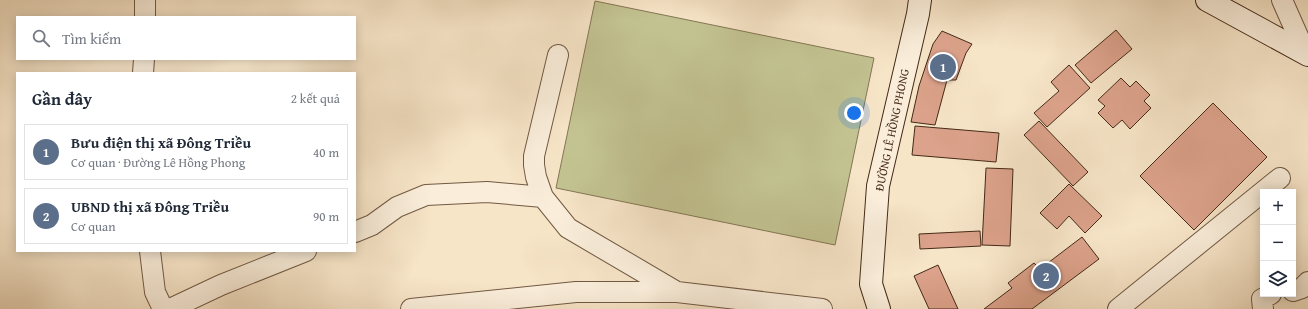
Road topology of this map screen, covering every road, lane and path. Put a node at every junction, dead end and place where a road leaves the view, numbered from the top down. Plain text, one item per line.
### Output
1 (145, 0) edge
2 (920, 0) edge
3 (1207, 0) edge
4 (1282, 0) edge
5 (145, 16) edge
6 (1306, 53) edge
7 (558, 55) dead end
8 (144, 60) edge
9 (143, 72) edge
10 (1280, 178) dead end
11 (543, 197) junction
12 (356, 232) edge
13 (150, 252) edge
14 (304, 252) edge
15 (1308, 282) edge
16 (1296, 290) edge
17 (677, 292) junction
18 (1266, 297) edge
19 (164, 309) edge
20 (170, 309) edge
21 (411, 309) edge
22 (822, 309) edge
23 (879, 309) edge
24 (1118, 309) edge
25 (1263, 309) edge

1 - 5 street
2 - 23 street, ĐƯỜNG LÊ HỒNG PHONG
3 - 6 street
4 - 6 street
7 - 11 street
8 - 9 street
10 - 24 street
11 - 12 street
11 - 17 street
13 - 19 street
14 - 20 street
15 - 16 street
17 - 21 street
17 - 22 street
18 - 25 street

